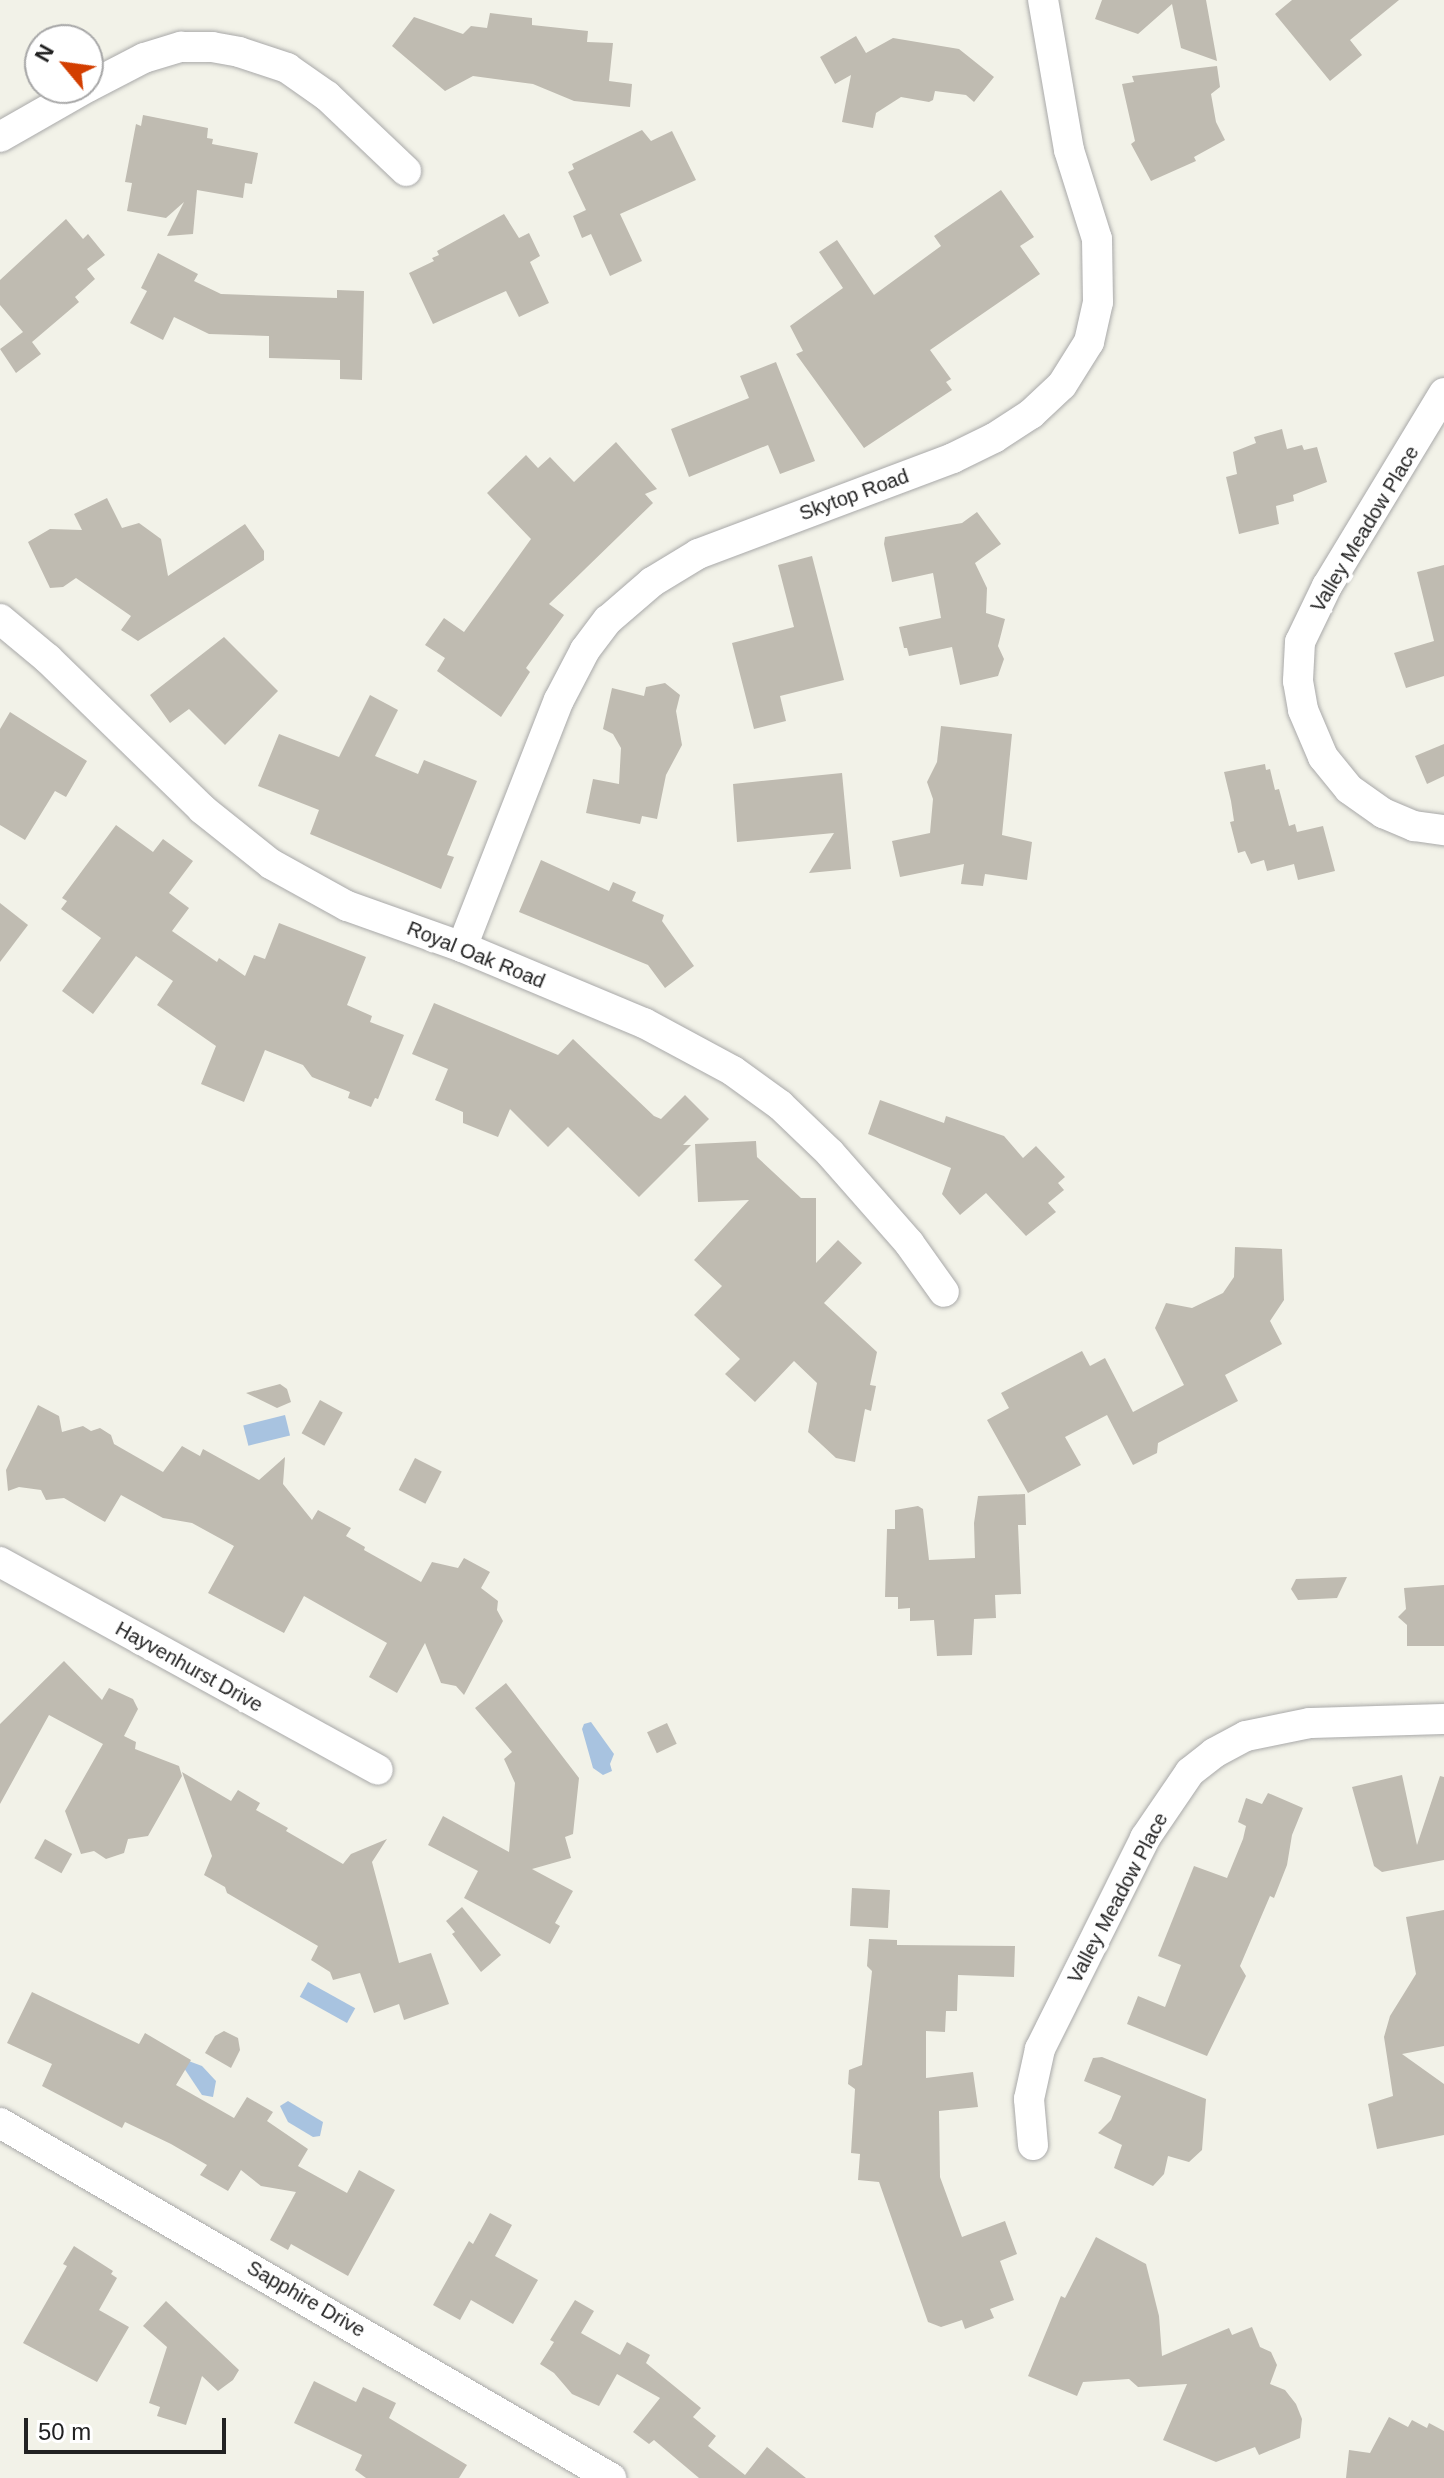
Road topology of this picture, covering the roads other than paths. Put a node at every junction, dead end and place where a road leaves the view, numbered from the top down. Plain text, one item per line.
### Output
1 (1043, 0) edge
2 (104, 78) edge
3 (57, 104) edge
4 (0, 137) edge
5 (406, 171) dead end
6 (1444, 393) edge
7 (0, 619) edge
8 (1444, 830) edge
9 (462, 947) junction
10 (944, 1292) dead end
11 (0, 1562) edge
12 (1444, 1719) edge
13 (378, 1770) dead end
14 (0, 2123) edge
15 (1033, 2145) dead end
16 (611, 2478) edge

1 - 9 street, Skytop Road
2 - 5 street
3 - 4 street
6 - 8 street, Valley Meadow Place
7 - 9 street, Royal Oak Road
9 - 10 street, Royal Oak Road
11 - 13 street, Hayvenhurst Drive
12 - 15 street, Valley Meadow Place
14 - 16 street, Sapphire Drive

